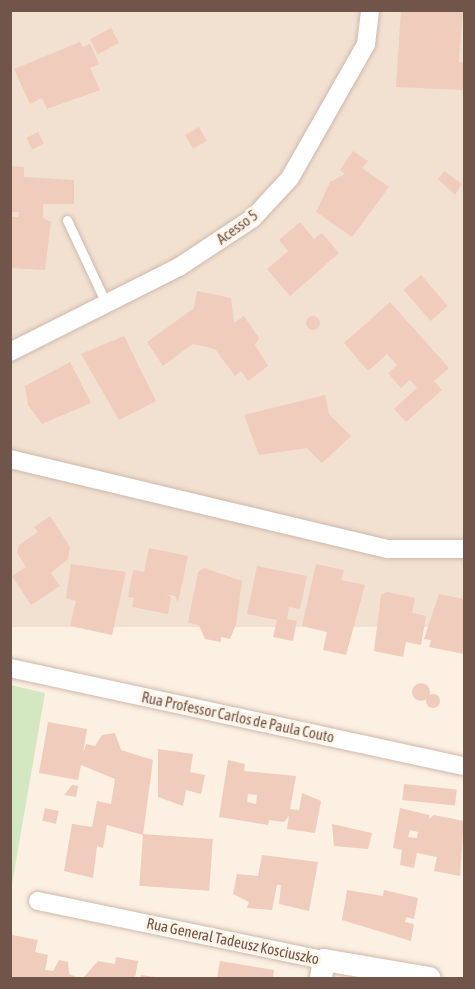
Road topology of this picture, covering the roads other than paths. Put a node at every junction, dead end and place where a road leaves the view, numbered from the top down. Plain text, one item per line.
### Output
1 (370, 10) edge
2 (67, 220) dead end
3 (105, 301) junction
4 (10, 352) edge
5 (10, 459) edge
6 (465, 549) edge
7 (10, 668) edge
8 (465, 766) edge
9 (38, 901) dead end
10 (322, 969) edge
11 (429, 978) edge

1 - 3 street, Acesso 5
2 - 3 lane
3 - 4 street, Acesso 5
5 - 6 street
7 - 8 street, Rua Professor Carlos de Paula Couto
9 - 10 street, Rua General Tadeusz Kosciuszko
10 - 11 street, Rua General Tadeusz Kosciuszko

